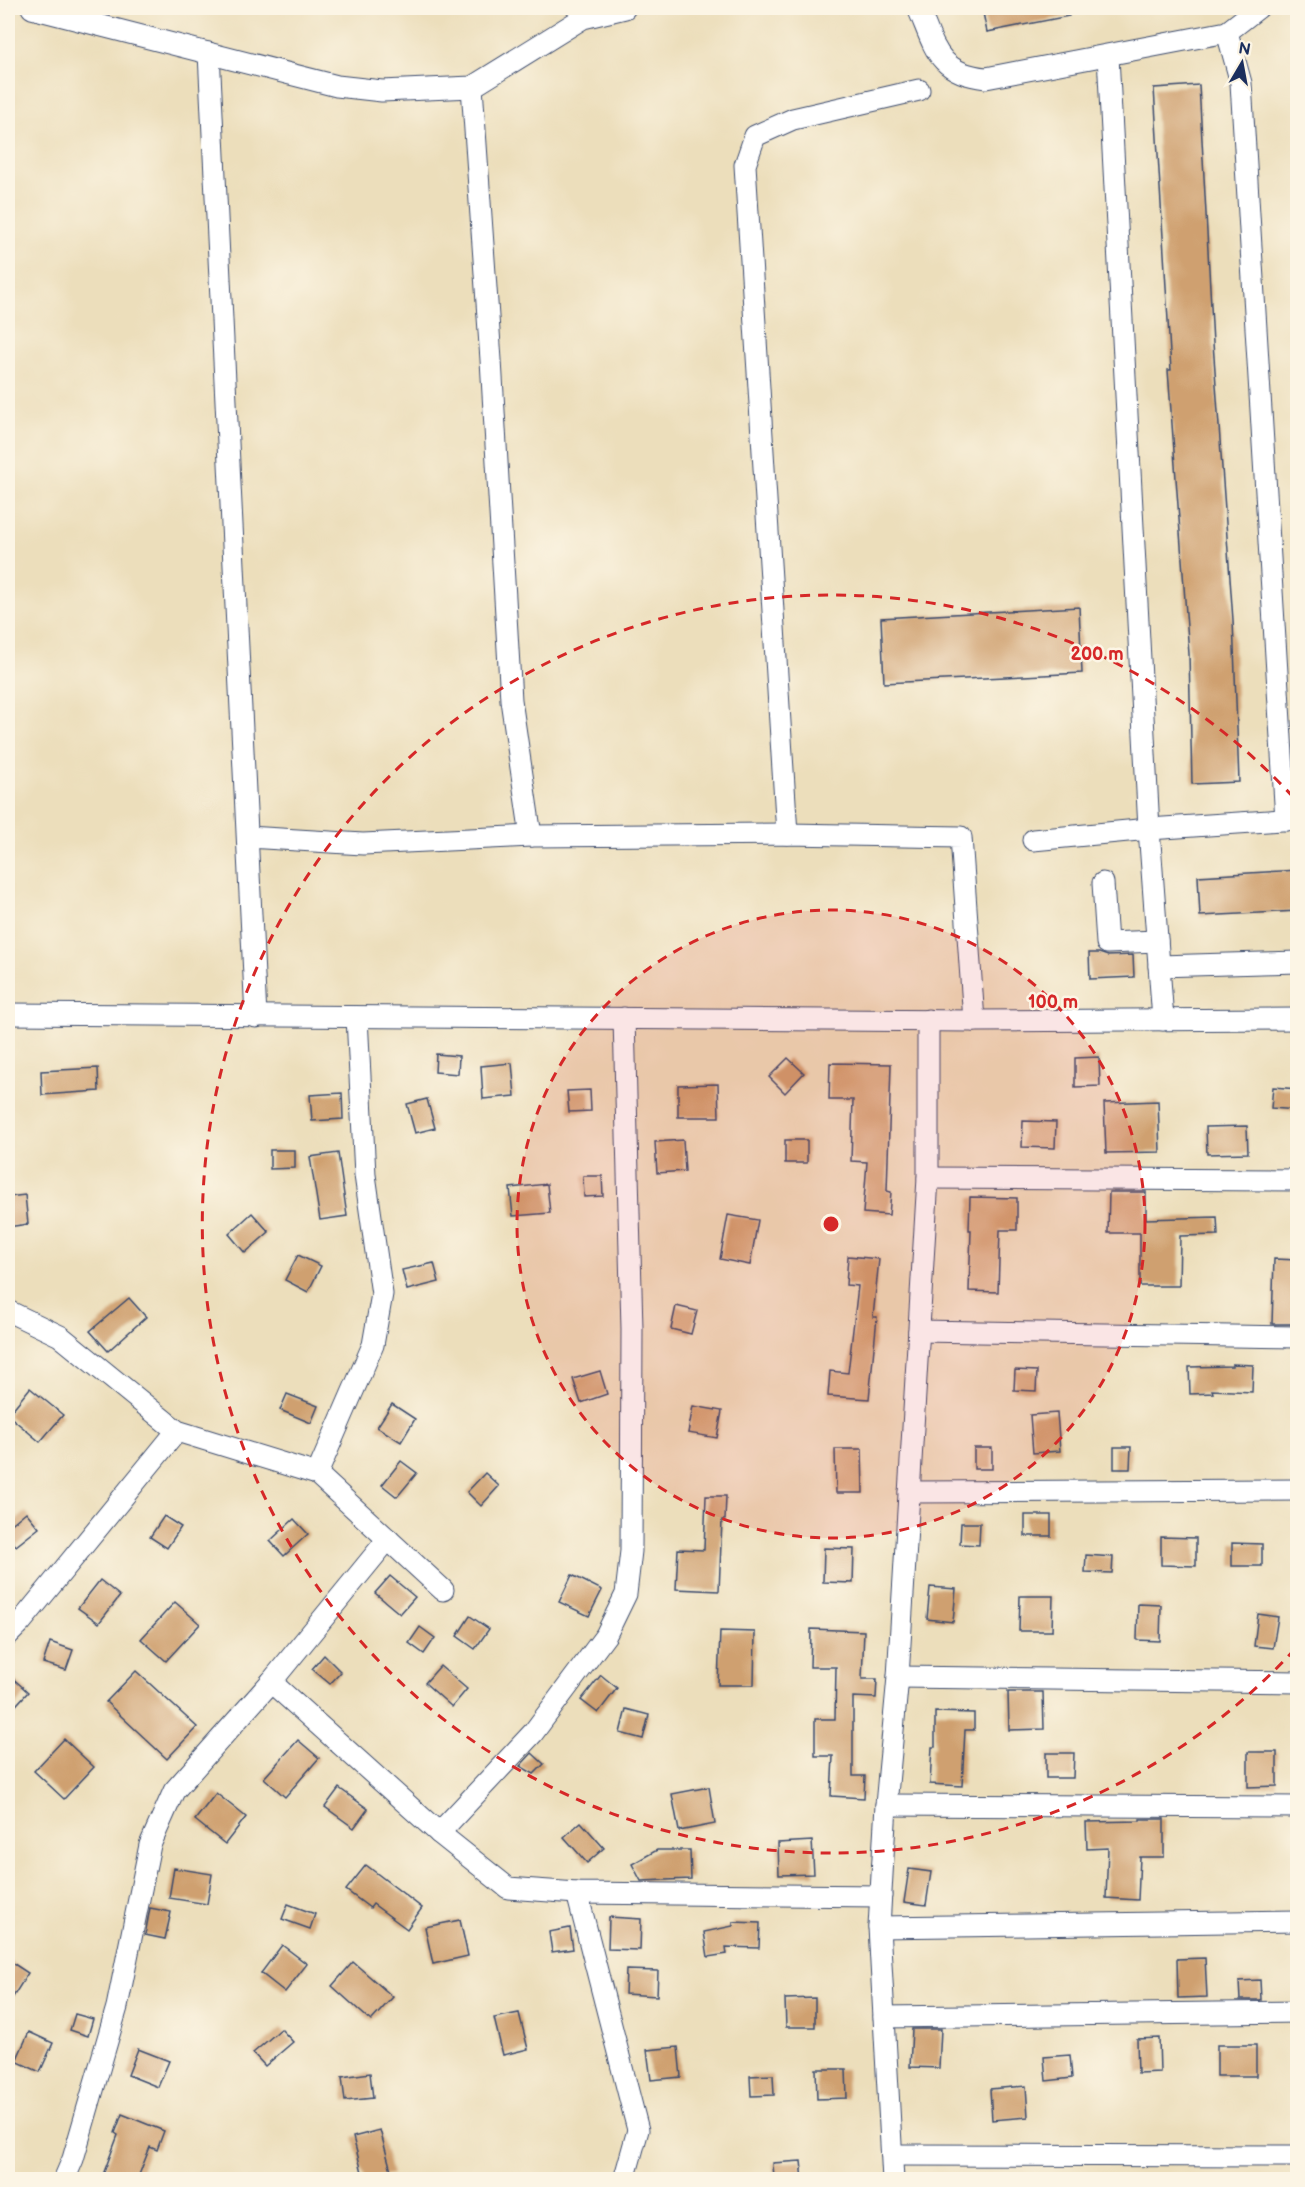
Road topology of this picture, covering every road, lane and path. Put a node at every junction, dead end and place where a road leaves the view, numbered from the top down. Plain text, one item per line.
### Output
1 (32, 8) edge
2 (625, 8) edge
3 (918, 8) edge
4 (1258, 8) edge
5 (1227, 32) junction
6 (209, 53) junction
7 (1108, 56) junction
8 (472, 87) junction
9 (919, 90) dead end
10 (1292, 819) edge
11 (1149, 828) junction
12 (788, 834) junction
13 (531, 836) junction
14 (248, 837) junction
15 (1033, 840) dead end
16 (1103, 883) dead end
17 (1157, 941) junction
18 (1298, 962) edge
19 (1159, 966) junction
20 (8, 1014) edge
21 (256, 1017) junction
22 (357, 1017) junction
23 (624, 1018) junction
24 (1298, 1019) edge
25 (928, 1020) junction
26 (1163, 1020) junction
27 (974, 1021) junction
28 (928, 1178) junction
29 (1298, 1180) edge
30 (8, 1311) edge
31 (919, 1331) junction
32 (1298, 1337) edge
33 (177, 1431) junction
34 (317, 1474) junction
35 (1298, 1490) edge
36 (909, 1492) junction
37 (388, 1539) junction
38 (443, 1590) dead end
39 (8, 1635) edge
40 (898, 1677) junction
41 (271, 1682) junction
42 (1298, 1682) edge
43 (886, 1805) junction
44 (1298, 1807) edge
45 (439, 1833) junction
46 (577, 1893) junction
47 (881, 1896) junction
48 (1298, 1921) edge
49 (879, 1927) junction
50 (1298, 2012) edge
51 (884, 2017) junction
52 (892, 2155) junction
53 (1298, 2156) edge
54 (64, 2180) edge
55 (624, 2180) edge
56 (893, 2180) edge

1 - 6 street
2 - 8 street
3 - 7 street
4 - 5 street
5 - 7 street
5 - 10 street
6 - 8 street
6 - 14 street
7 - 11 street
8 - 13 street
9 - 12 street
10 - 11 street
11 - 15 street
11 - 17 street
12 - 13 street
12 - 27 street
13 - 14 street
14 - 21 street
16 - 17 street
17 - 19 street
18 - 19 street
19 - 26 street
20 - 21 street
21 - 22 street
22 - 23 street
22 - 34 street
23 - 25 street
23 - 45 street
24 - 26 street
25 - 27 street
25 - 28 street
26 - 27 street
28 - 29 street
28 - 31 street
30 - 33 street
31 - 32 street
31 - 36 street
33 - 34 street
33 - 39 street
34 - 37 street
35 - 36 street
36 - 40 street
37 - 38 street
37 - 41 street
40 - 42 street
40 - 43 street
41 - 45 street
41 - 54 street
43 - 44 street
43 - 47 street
45 - 46 street
46 - 47 street
46 - 55 street
47 - 49 street
48 - 49 street
49 - 51 street
50 - 51 street
51 - 52 street
52 - 53 street
52 - 56 street

